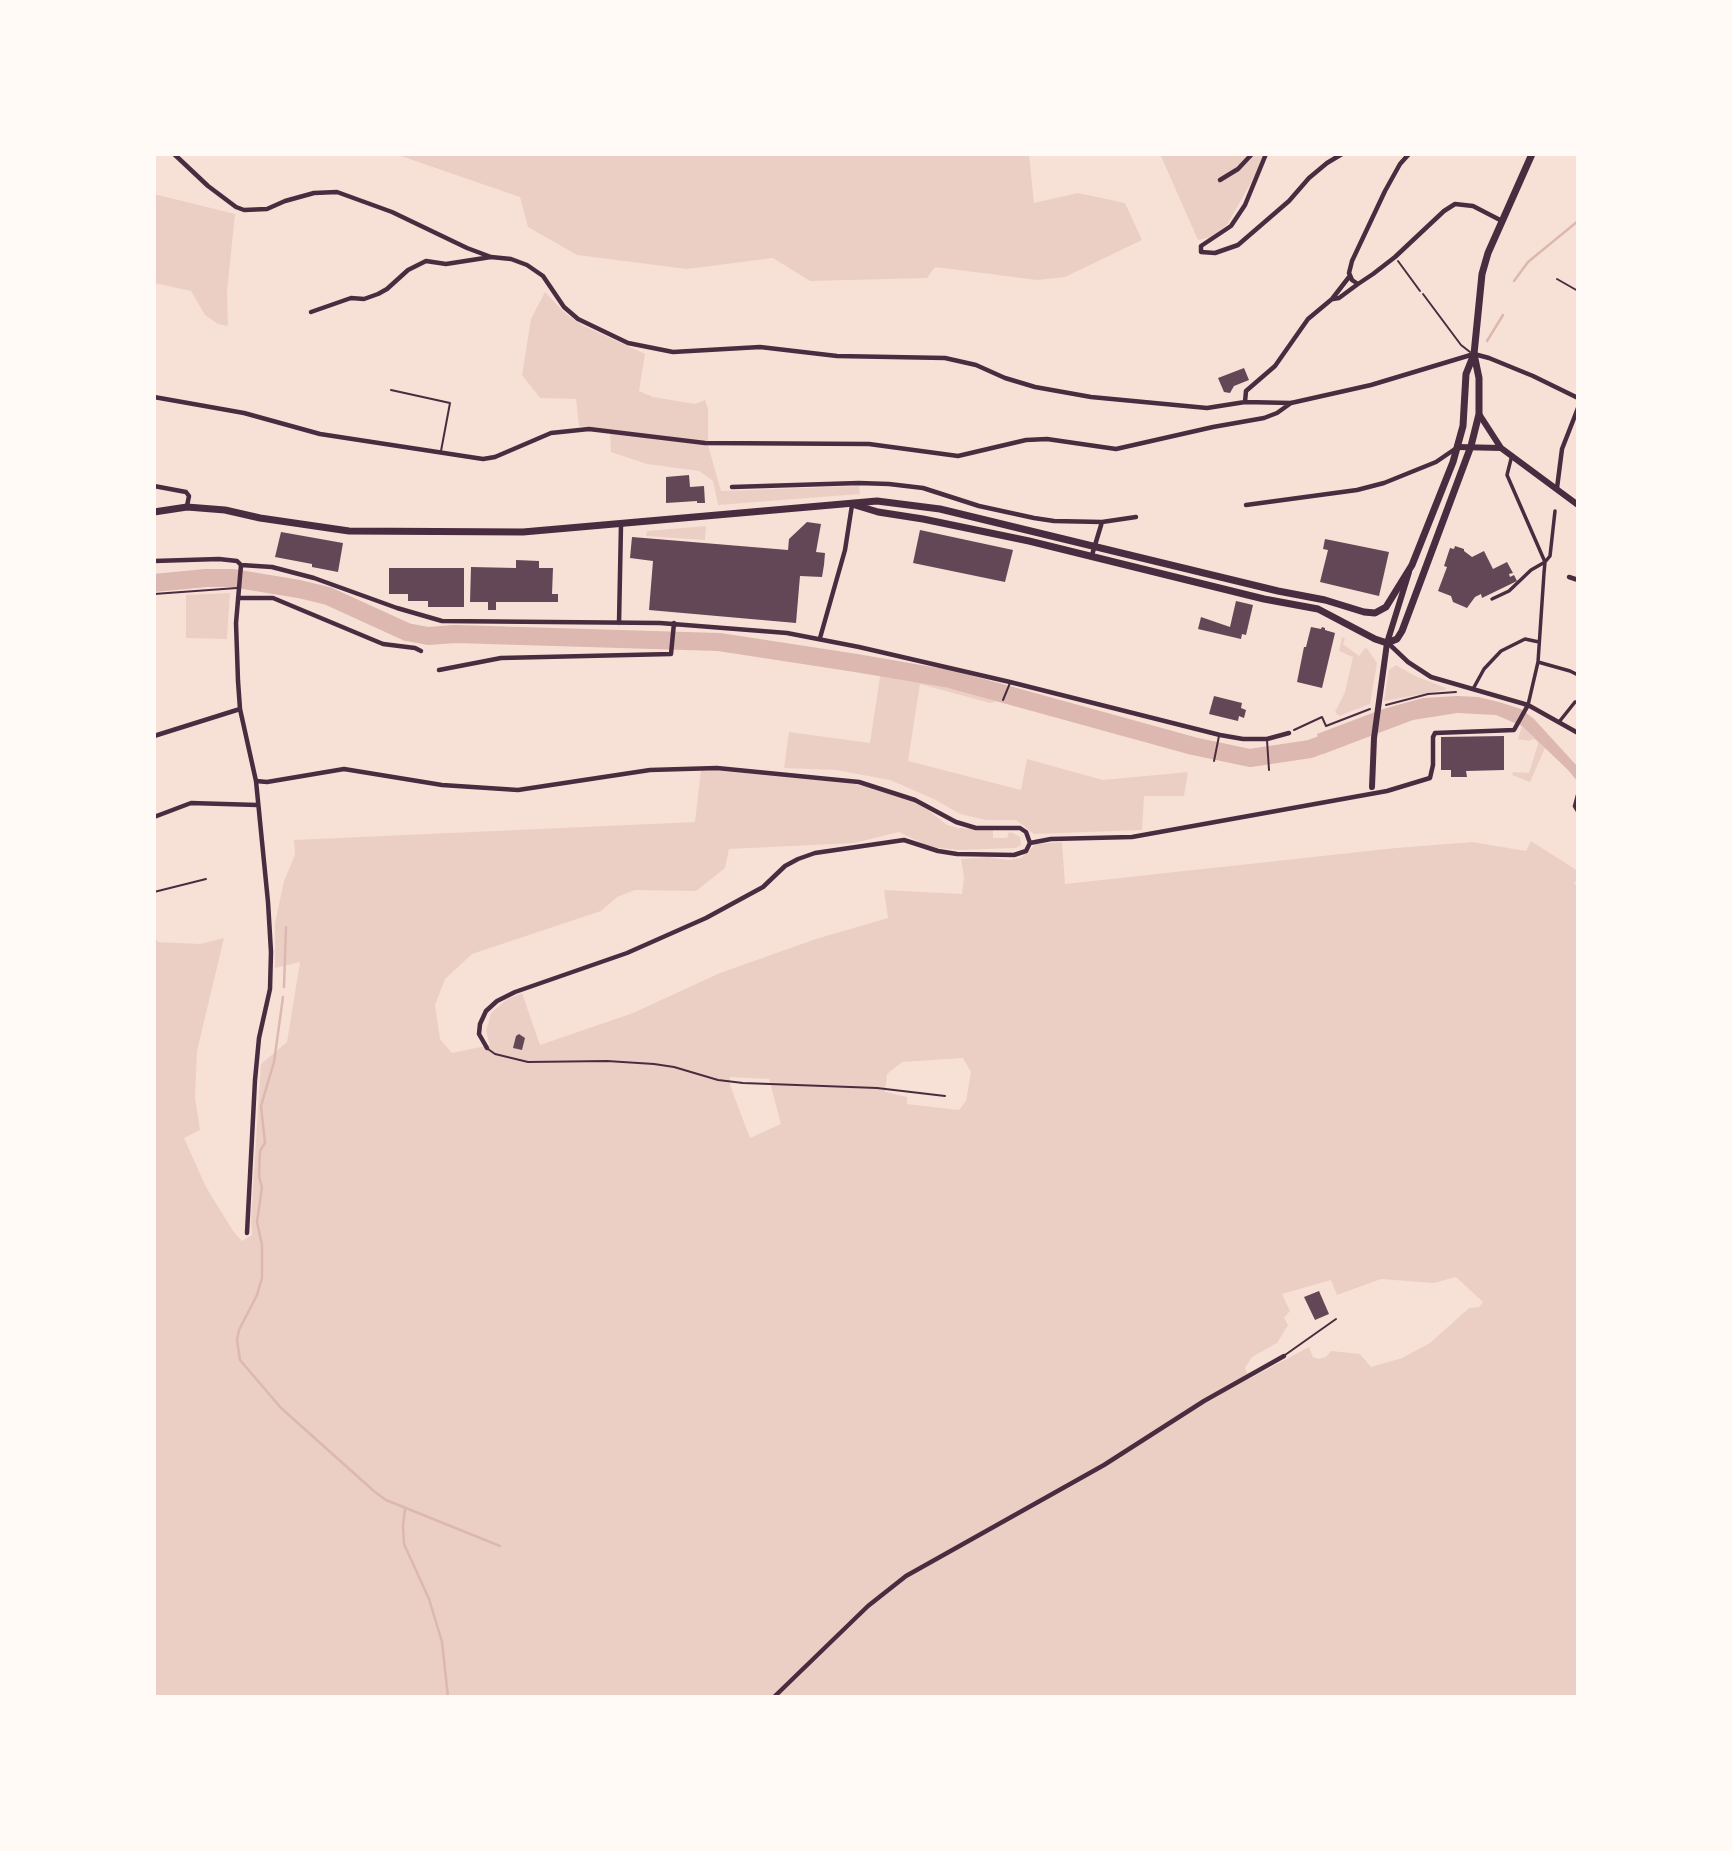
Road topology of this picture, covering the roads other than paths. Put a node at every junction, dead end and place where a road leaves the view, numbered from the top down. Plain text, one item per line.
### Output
1 (174, 154) edge
2 (1252, 154) edge
3 (1266, 154) edge
4 (1342, 154) edge
5 (1409, 154) edge
6 (1532, 154) edge
7 (1220, 180) dead end
8 (1502, 221) junction
9 (491, 257) junction
10 (1350, 276) junction
11 (1358, 284) junction
12 (1423, 294) road end
13 (1332, 299) junction
14 (312, 312) dead end
15 (1474, 355) junction
16 (391, 390) dead end
17 (154, 397) edge
18 (1578, 398) edge
19 (1245, 402) junction
20 (1291, 403) junction
21 (1577, 410) edge
22 (1479, 414) junction
23 (1471, 446) junction
24 (1458, 447) junction
25 (1501, 448) junction
26 (441, 452) junction
27 (1511, 455) junction
28 (154, 486) edge
29 (732, 487) dead end
30 (1557, 488) junction
31 (852, 505) junction
32 (1246, 505) dead end
33 (1578, 505) edge
34 (187, 507) junction
35 (1555, 511) dead end
36 (154, 512) edge
37 (1136, 517) dead end
38 (1102, 522) junction
39 (621, 525) junction
40 (1093, 551) junction
41 (154, 561) edge
42 (1545, 562) junction
43 (241, 565) junction
44 (1412, 565) junction
45 (1569, 578) dead end
46 (1578, 580) edge
47 (239, 588) junction
48 (154, 594) edge
49 (238, 598) junction
50 (1492, 599) dead end
51 (619, 623) junction
52 (674, 623) junction
53 (820, 638) junction
54 (1539, 642) junction
55 (1387, 643) junction
56 (421, 651) dead end
57 (1538, 662) junction
58 (439, 670) dead end
59 (1578, 675) edge
60 (1009, 684) junction
61 (1472, 689) junction
62 (1003, 700) dead end
63 (1578, 702) edge
64 (1527, 708) junction
65 (240, 709) junction
66 (1559, 722) junction
67 (1289, 733) dead end
68 (1578, 733) edge
69 (1220, 735) junction
70 (154, 736) edge
71 (1267, 741) junction
72 (1214, 761) dead end
73 (1269, 770) dead end
74 (256, 782) junction
75 (1372, 787) dead end
76 (1578, 795) edge
77 (257, 805) junction
78 (1578, 811) edge
79 (154, 817) edge
80 (1030, 843) junction
81 (206, 879) dead end
82 (154, 892) edge
83 (487, 1048) joint
84 (945, 1096) dead end
85 (247, 1233) dead end
86 (1336, 1319) dead end
87 (1284, 1356) joint
88 (774, 1697) edge

1 - 9 street
2 - 7 street
3 - 4 street
5 - 10 street
6 - 8 main road
8 - 11 street
8 - 15 main road
9 - 14 street
9 - 19 street
10 - 11 street
10 - 13 street
11 - 13 street
12 - 15 lane
13 - 19 street
15 - 18 street
15 - 20 street
15 - 22 main road
15 - 24 main road
16 - 26 lane
17 - 26 street
19 - 20 street
20 - 26 street
21 - 30 street
22 - 23 main road
22 - 25 main road
23 - 24 main road
23 - 25 main road
23 - 55 main road
24 - 32 street
24 - 44 main road
25 - 27 main road
27 - 30 main road
27 - 42 street
28 - 34 street
29 - 38 street
30 - 33 main road
31 - 39 main road
31 - 40 main road
31 - 40 main road
31 - 53 street
34 - 36 main road
34 - 39 main road
35 - 42 street
37 - 38 street
38 - 40 street
39 - 51 street
40 - 44 main road
40 - 55 main road
41 - 43 street
42 - 50 street
42 - 54 street
43 - 47 street
43 - 51 street
44 - 55 main road
45 - 46 street
47 - 48 lane
47 - 49 street
49 - 56 street
49 - 65 street
51 - 52 street
52 - 53 street
52 - 58 street
53 - 60 street
54 - 57 street
54 - 61 street
55 - 61 street
55 - 75 main road
57 - 59 street
57 - 64 street
60 - 62 lane
60 - 69 street
61 - 64 street
63 - 66 street
64 - 66 street
64 - 80 street
65 - 70 street
65 - 74 street
66 - 68 street
67 - 71 street
69 - 71 street
69 - 72 lane
71 - 73 lane
74 - 77 street
74 - 80 street
76 - 78 street
77 - 79 street
77 - 85 street
80 - 83 street
81 - 82 lane
83 - 84 lane
86 - 87 lane
87 - 88 street

